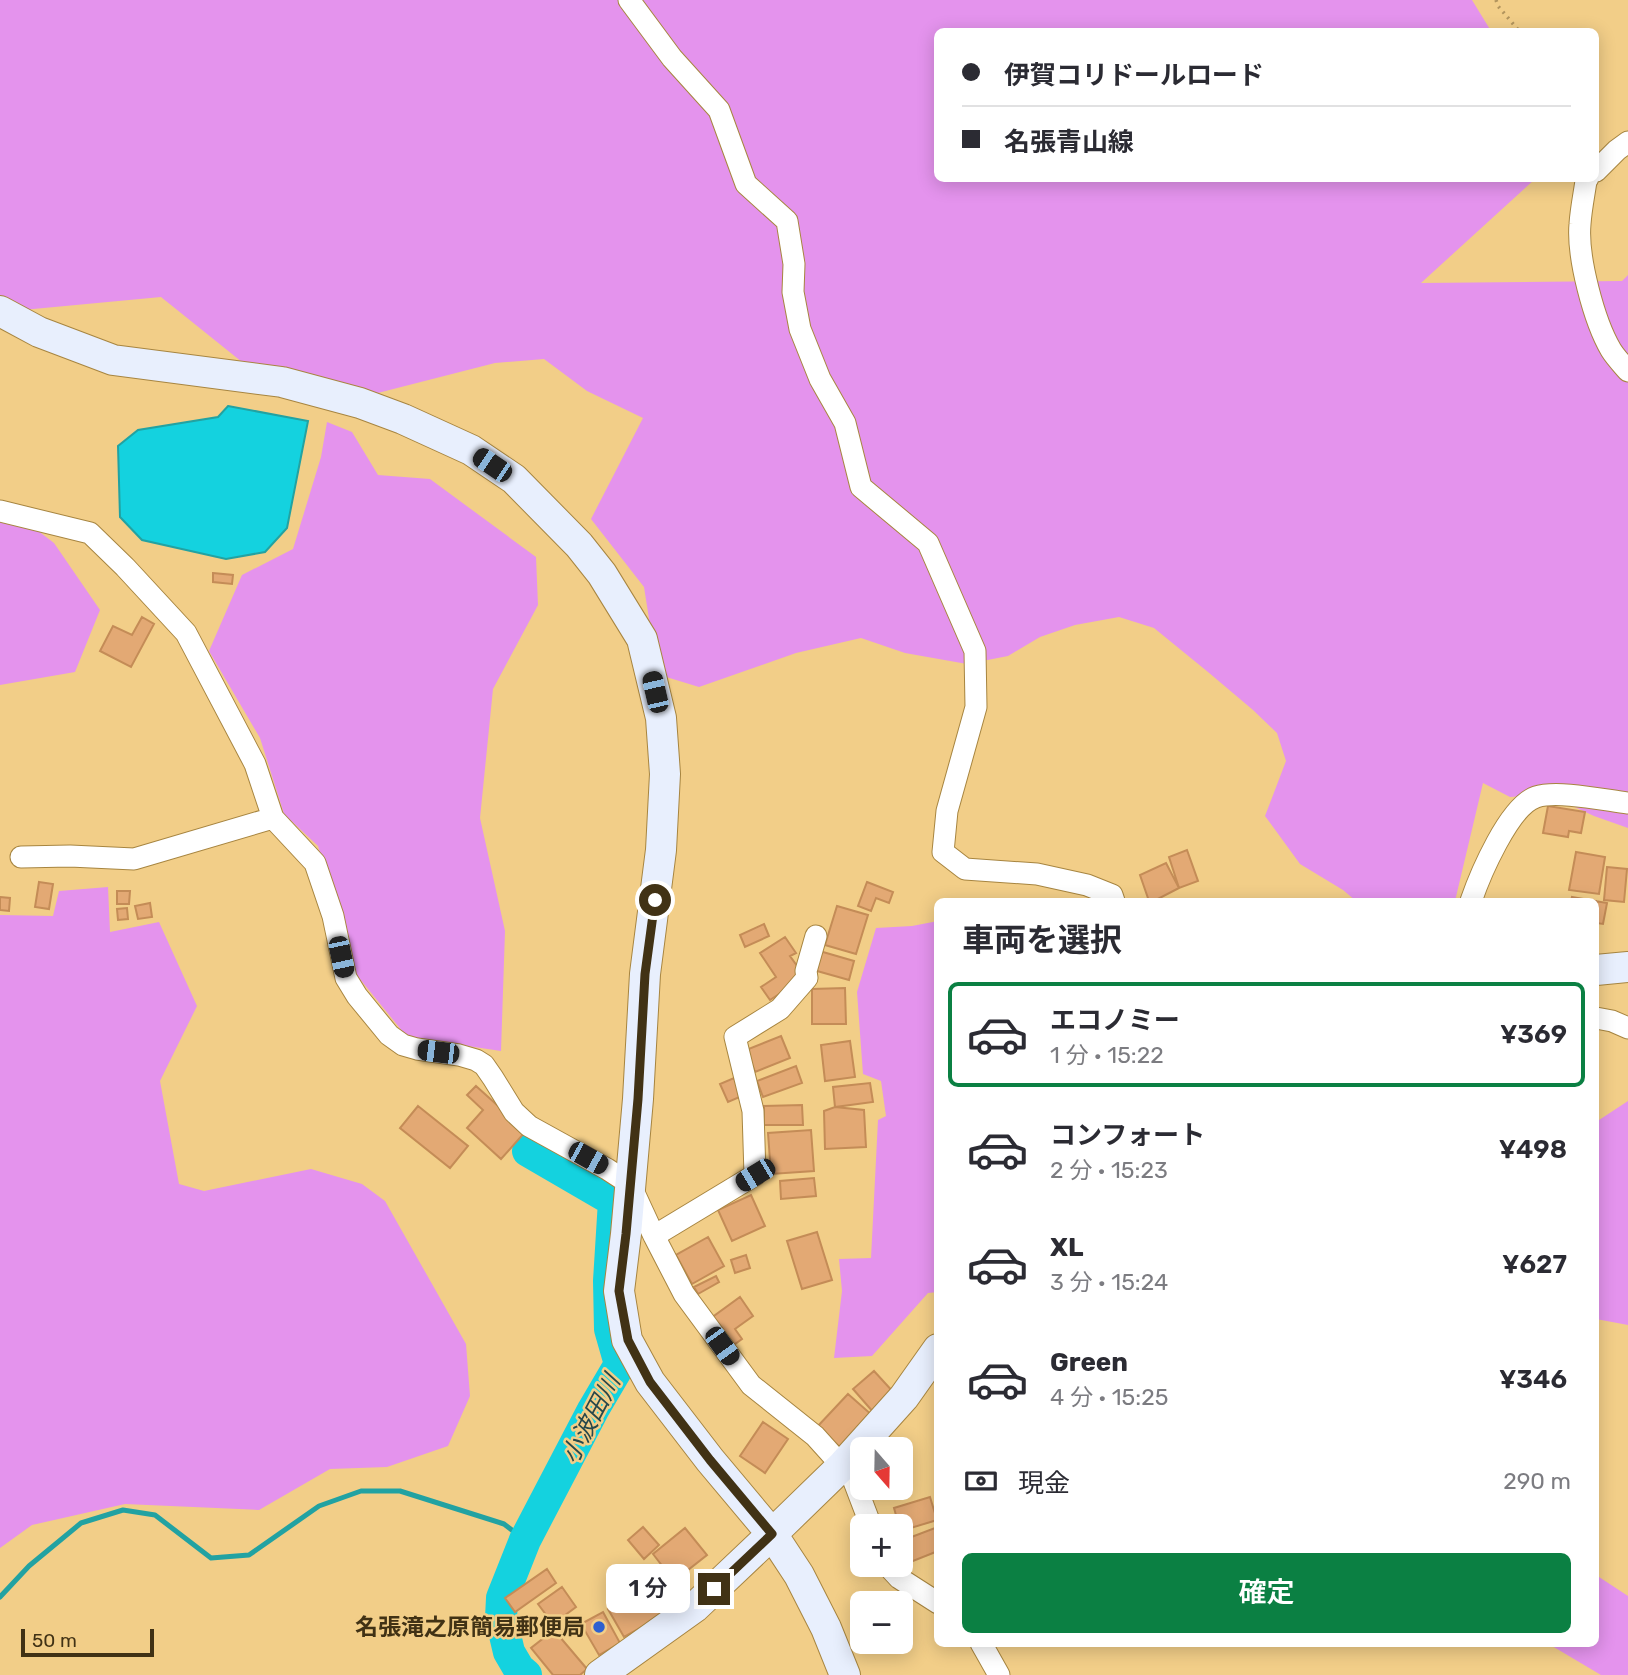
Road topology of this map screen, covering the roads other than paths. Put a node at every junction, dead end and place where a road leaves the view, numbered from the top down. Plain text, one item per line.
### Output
1 (629, 0) edge
2 (1628, 142) edge
3 (1599, 168) edge
4 (1586, 182) edge
5 (0, 311) edge
6 (1628, 371) edge
7 (0, 511) edge
8 (1628, 803) edge
9 (273, 818) junction
10 (22, 857) dead end
11 (1113, 898) edge
12 (1472, 898) edge
13 (816, 936) dead end
14 (1628, 968) edge
15 (1599, 970) edge
16 (1599, 1019) edge
17 (1628, 1028) edge
18 (630, 1184) junction
19 (653, 1236) junction
20 (934, 1355) edge
21 (842, 1466) junction
22 (866, 1514) edge
23 (772, 1534) junction
24 (898, 1577) edge
25 (934, 1600) edge
26 (983, 1647) edge
27 (600, 1675) edge
28 (845, 1675) edge
29 (999, 1675) edge

1 - 11 street
2 - 3 street
4 - 6 street
5 - 18 street
7 - 9 street
8 - 12 street
9 - 10 street
9 - 18 street
13 - 19 street
14 - 15 street
16 - 17 street
18 - 19 street
18 - 23 street
19 - 21 street
20 - 21 street
21 - 22 street
21 - 23 street
23 - 27 street
23 - 28 street
24 - 25 street
26 - 29 street

